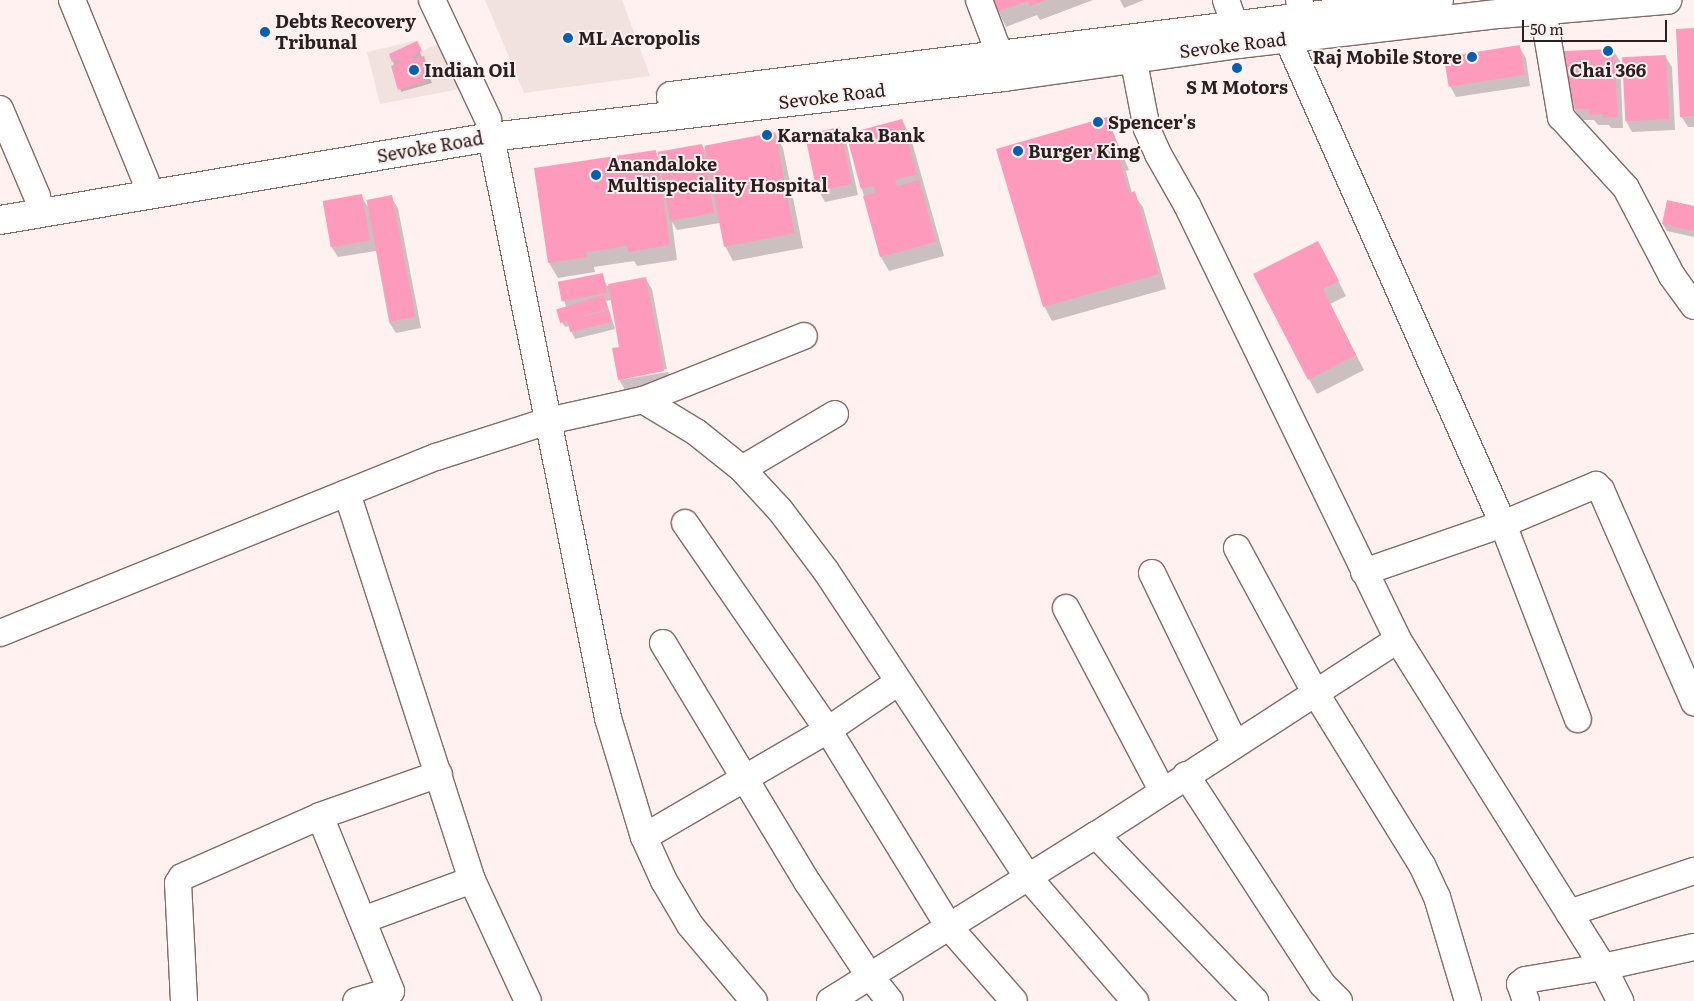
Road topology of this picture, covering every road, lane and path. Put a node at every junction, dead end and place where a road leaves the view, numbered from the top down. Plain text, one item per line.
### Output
1 (72, 0) edge
2 (432, 0) edge
3 (979, 0) edge
4 (1439, 0) edge
5 (1667, 0) edge
6 (1497, 7) edge
7 (1301, 9) edge
8 (1543, 11) junction
9 (1230, 12) edge
10 (1287, 38) junction
11 (1133, 58) junction
12 (1001, 65) junction
13 (0, 109) edge
14 (489, 128) junction
15 (146, 181) junction
16 (37, 196) junction
17 (0, 201) edge
18 (0, 220) edge
19 (1694, 306) edge
20 (804, 336) dead end
21 (643, 400) junction
22 (835, 414) dead end
23 (548, 421) junction
24 (742, 469) junction
25 (347, 493) junction
26 (685, 523) dead end
27 (1502, 524) junction
28 (1237, 548) dead end
29 (1364, 572) junction
30 (1152, 573) dead end
31 (1066, 608) dead end
32 (0, 633) edge
33 (1398, 640) junction
34 (664, 644) dead end
35 (897, 683) junction
36 (1315, 692) junction
37 (1694, 702) edge
38 (1578, 719) dead end
39 (828, 730) junction
40 (1235, 744) junction
41 (439, 774) junction
42 (1186, 775) junction
43 (745, 779) junction
44 (1162, 790) junction
45 (320, 816) junction
46 (1096, 835) junction
47 (644, 838) junction
48 (1694, 871) edge
49 (1028, 877) junction
50 (472, 880) junction
51 (1569, 913) junction
52 (363, 920) junction
53 (949, 927) junction
54 (1694, 947) edge
55 (1603, 967) junction
56 (869, 975) junction
57 (398, 996) edge
58 (184, 1001) edge
59 (356, 1001) edge
60 (528, 1001) edge
61 (754, 1001) edge
62 (830, 1001) edge
63 (890, 1001) edge
64 (1014, 1001) edge
65 (1135, 1001) edge
66 (1254, 1001) edge
67 (1339, 1001) edge
68 (1468, 1001) edge
69 (1526, 1001) edge
70 (1620, 1001) edge

1 - 15 street
2 - 14 street
3 - 12 street
4 - 7 main road, Sevoke Road
5 - 8 main road, Sevoke Road
6 - 8 main road, Sevoke Road
6 - 10 main road, Sevoke Road
7 - 9 main road, Sevoke Road
8 - 19 street
9 - 12 main road, Sevoke Road
10 - 11 main road, Sevoke Road
10 - 27 street
11 - 12 main road, Sevoke Road
11 - 29 street
12 - 14 main road, Sevoke Road
13 - 16 street
14 - 15 main road, Sevoke Road
14 - 18 main road, Sevoke Road
14 - 23 street
15 - 16 main road, Sevoke Road
16 - 17 main road, Sevoke Road
20 - 21 street
21 - 23 street
21 - 24 street
22 - 24 street
23 - 25 street
23 - 47 street
24 - 35 street
25 - 32 street
25 - 41 street
26 - 39 street
27 - 29 street
27 - 37 street
27 - 38 street
28 - 36 street
29 - 33 street
30 - 40 street
31 - 44 street
33 - 36 street
33 - 51 street
34 - 43 street
35 - 39 street
35 - 49 street
36 - 40 street
36 - 68 street
39 - 43 street
39 - 53 street
40 - 42 street
41 - 45 street
41 - 50 street
42 - 44 street
42 - 67 street
43 - 47 street
43 - 56 street
44 - 46 street
45 - 52 street
45 - 58 street
46 - 49 street
46 - 66 street
47 - 61 street
48 - 51 street
49 - 53 street
49 - 65 street
50 - 52 street
50 - 60 street
51 - 55 street
52 - 57 street
53 - 56 street
53 - 64 street
54 - 55 street
55 - 69 street
55 - 70 street
56 - 62 street
56 - 63 street
57 - 59 street

